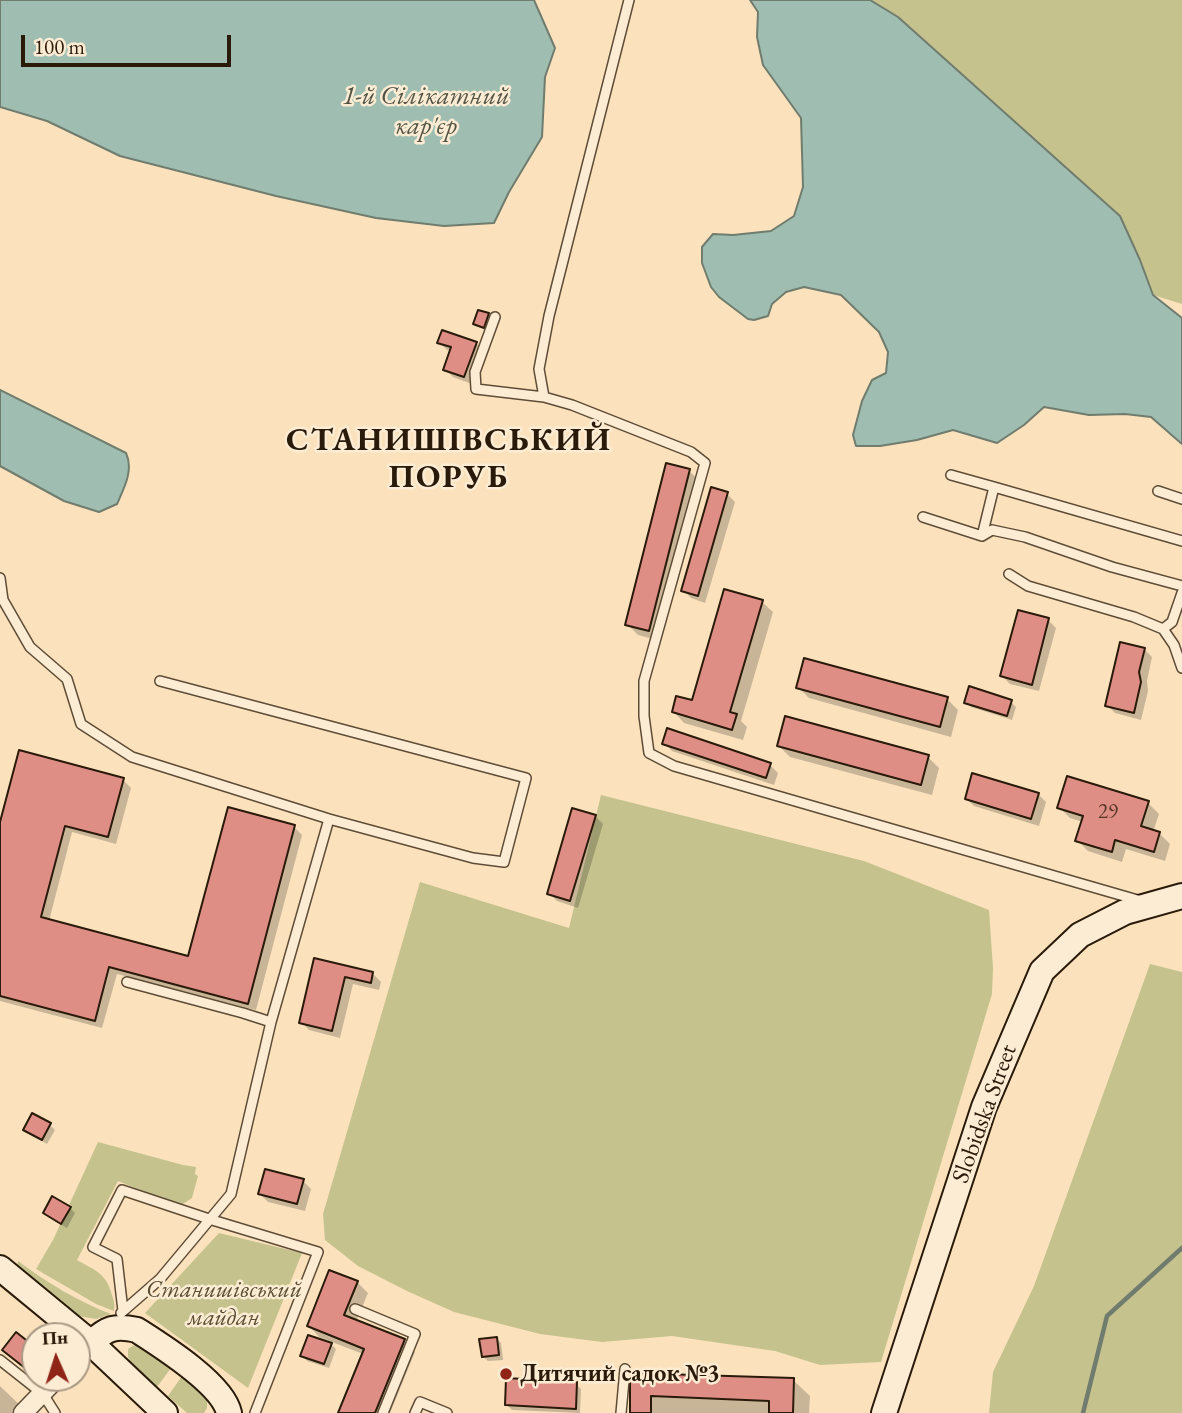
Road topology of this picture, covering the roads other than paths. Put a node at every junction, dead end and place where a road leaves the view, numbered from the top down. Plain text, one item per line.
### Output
1 (629, 0) edge
2 (495, 317) dead end
3 (544, 397) junction
4 (951, 475) dead end
5 (993, 487) junction
6 (1158, 491) dead end
7 (1182, 499) edge
8 (923, 517) dead end
9 (982, 536) junction
10 (1182, 541) edge
11 (1009, 575) dead end
12 (0, 578) edge
13 (1182, 586) edge
14 (1182, 593) edge
15 (1163, 629) junction
16 (1182, 668) edge
17 (160, 681) dead end
18 (329, 819) junction
19 (1182, 896) edge
20 (1152, 904) junction
21 (127, 982) dead end
22 (271, 1023) junction
23 (209, 1219) junction
24 (4, 1271) edge
25 (355, 1309) dead end
26 (123, 1311) junction
27 (64, 1322) edge
28 (91, 1343) edge
29 (91, 1343) edge
30 (91, 1345) edge
31 (0, 1360) edge
32 (625, 1369) dead end
33 (43, 1394) junction
34 (233, 1412) edge
35 (23, 1413) edge
36 (55, 1413) edge
37 (165, 1413) edge
38 (255, 1413) edge
39 (383, 1413) edge
40 (415, 1413) edge
41 (447, 1413) edge
42 (621, 1413) edge
43 (884, 1413) edge

1 - 3 lane
2 - 3 lane
3 - 20 lane
4 - 5 lane
5 - 9 lane
5 - 10 lane
6 - 7 lane
8 - 9 lane
9 - 13 lane
11 - 15 lane
12 - 18 lane
14 - 15 lane
15 - 16 lane
17 - 18 lane
18 - 22 lane
19 - 20 street, Slobidska Street
20 - 43 street, Slobidska Street
21 - 22 lane
22 - 23 lane
23 - 26 lane
23 - 26 lane
23 - 38 lane
24 - 27 street
25 - 39 lane
26 - 28 lane
29 - 34 street
30 - 37 street
31 - 33 lane
32 - 42 lane
33 - 35 street
33 - 36 lane
40 - 41 lane

